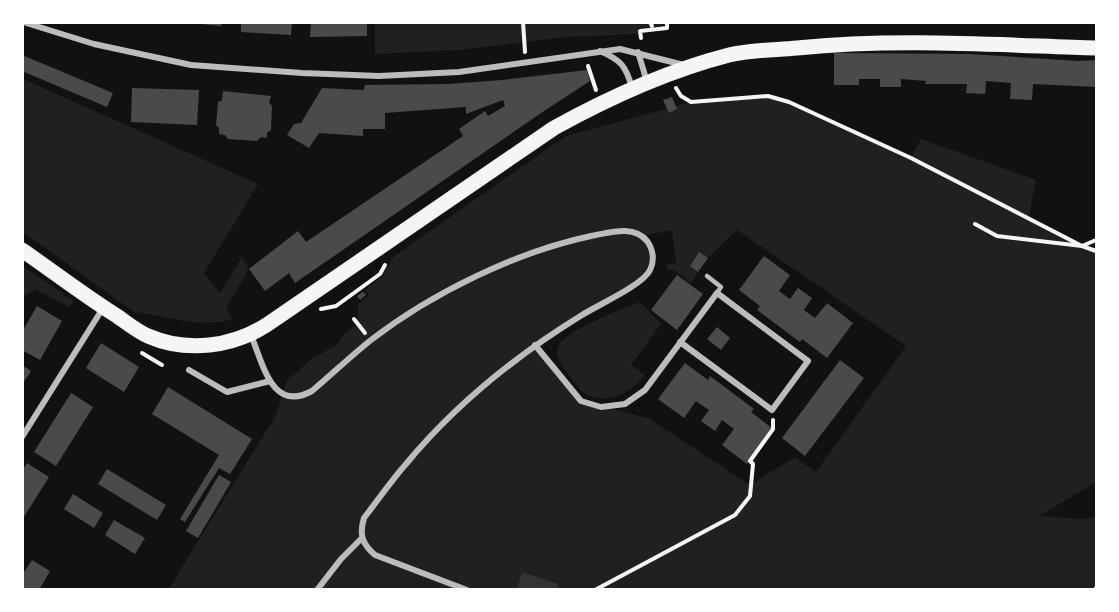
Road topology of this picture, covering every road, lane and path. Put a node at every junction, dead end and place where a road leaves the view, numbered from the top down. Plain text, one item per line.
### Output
1 (22, 22) edge
2 (523, 22) edge
3 (667, 22) edge
4 (641, 38) dead end
5 (1096, 48) edge
6 (599, 51) junction
7 (638, 52) junction
8 (525, 62) junction
9 (690, 67) junction
10 (589, 68) dead end
11 (594, 85) dead end
12 (639, 85) junction
13 (674, 85) dead end
14 (975, 224) dead end
15 (1096, 240) edge
16 (1082, 246) junction
17 (22, 250) edge
18 (1096, 250) edge
19 (707, 276) dead end
20 (717, 293) junction
21 (103, 307) junction
22 (251, 335) junction
23 (680, 342) junction
24 (535, 345) junction
25 (189, 370) dead end
26 (270, 381) junction
27 (772, 410) junction
28 (22, 437) edge
29 (362, 538) junction
30 (317, 590) edge
31 (467, 590) edge
32 (595, 590) edge

1 - 8 street
2 - 8 path
3 - 4 path
5 - 9 main road
6 - 7 street
6 - 8 street
6 - 12 street
7 - 9 street
7 - 12 street
9 - 12 main road
10 - 11 path
12 - 22 main road
13 - 16 path
14 - 16 path
15 - 16 path
16 - 18 path
17 - 21 main road
19 - 20 lane
20 - 23 street
20 - 27 street
21 - 22 main road
21 - 28 street
22 - 26 street
23 - 24 street
23 - 27 street
24 - 26 street
24 - 29 street
25 - 26 street
27 - 32 path
29 - 30 street
29 - 31 street

